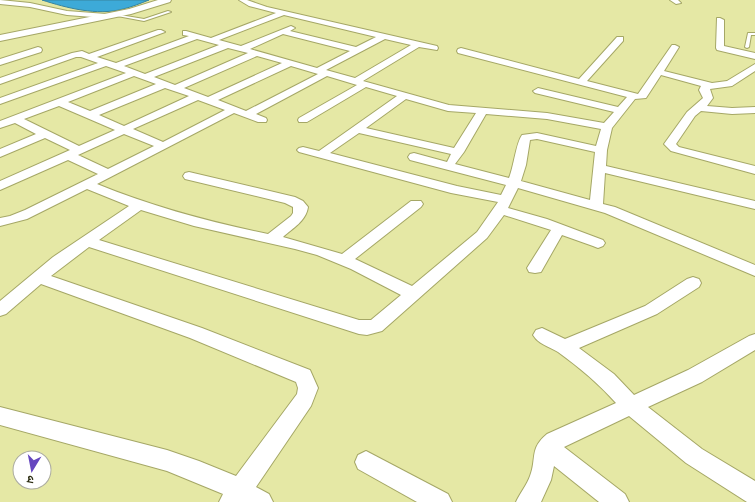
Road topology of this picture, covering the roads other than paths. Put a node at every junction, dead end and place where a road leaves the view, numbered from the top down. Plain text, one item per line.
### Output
1 (167, 0) edge
2 (242, 0) edge
3 (0, 2) edge
4 (26, 2) edge
5 (169, 12) dead end
6 (284, 13) junction
7 (110, 15) junction
8 (312, 20) junction
9 (720, 20) dead end
10 (161, 32) dead end
11 (283, 32) junction
12 (186, 33) dead end
13 (755, 34) edge
14 (197, 36) junction
15 (384, 36) junction
16 (0, 38) edge
17 (620, 39) dead end
18 (212, 40) junction
19 (418, 44) junction
20 (227, 45) junction
21 (675, 47) dead end
22 (747, 47) dead end
23 (434, 48) dead end
24 (242, 49) junction
25 (38, 50) dead end
26 (357, 50) junction
27 (461, 51) dead end
28 (256, 53) junction
29 (755, 56) edge
30 (88, 57) junction
31 (732, 60) dead end
32 (0, 62) edge
33 (106, 63) junction
34 (290, 63) junction
35 (115, 66) junction
36 (755, 66) edge
37 (322, 72) junction
38 (658, 72) junction
39 (134, 73) junction
40 (146, 77) junction
41 (0, 81) edge
42 (581, 82) junction
43 (359, 83) junction
44 (165, 84) junction
45 (710, 85) junction
46 (176, 88) junction
47 (538, 91) dead end
48 (198, 96) junction
49 (404, 96) junction
50 (633, 96) junction
51 (210, 100) junction
52 (0, 101) edge
53 (58, 102) junction
54 (697, 108) junction
55 (234, 109) junction
56 (755, 110) edge
57 (484, 111) junction
58 (621, 111) junction
59 (248, 114) junction
60 (90, 116) junction
61 (15, 119) junction
62 (262, 120) dead end
63 (303, 120) dead end
64 (0, 125) edge
65 (607, 127) junction
66 (357, 129) junction
67 (124, 130) junction
68 (45, 134) junction
69 (163, 146) junction
70 (303, 150) dead end
71 (601, 150) junction
72 (458, 152) junction
73 (0, 153) edge
74 (74, 153) junction
75 (320, 155) junction
76 (414, 157) dead end
77 (449, 166) junction
78 (599, 168) junction
79 (755, 170) edge
80 (108, 174) junction
81 (189, 176) dead end
82 (512, 184) junction
83 (88, 185) junction
84 (0, 186) edge
85 (416, 204) dead end
86 (139, 205) junction
87 (503, 205) junction
88 (596, 206) junction
89 (755, 206) edge
90 (0, 222) edge
91 (559, 228) junction
92 (270, 239) junction
93 (87, 241) junction
94 (598, 243) dead end
95 (344, 260) junction
96 (535, 268) dead end
97 (755, 271) edge
98 (38, 277) junction
99 (693, 283) dead end
100 (413, 294) junction
101 (0, 310) edge
102 (542, 335) dead end
103 (755, 341) edge
104 (564, 347) junction
105 (632, 407) junction
106 (0, 416) edge
107 (547, 447) junction
108 (366, 462) dead end
109 (755, 494) edge
110 (236, 496) edge
111 (261, 502) edge
112 (440, 502) edge
113 (528, 502) edge
114 (617, 502) edge

1 - 7 street
2 - 6 street
3 - 4 street
4 - 7 street
5 - 7 lane
6 - 8 street
6 - 18 street
7 - 16 street
8 - 11 street
8 - 15 street
9 - 29 street
10 - 30 street
11 - 24 street
11 - 26 street
12 - 14 street
13 - 22 lane
14 - 18 street
14 - 35 street
15 - 19 street
15 - 26 street
17 - 42 street
18 - 20 street
19 - 23 street
19 - 43 street
20 - 24 street
20 - 40 street
21 - 38 street
24 - 28 street
25 - 32 street
26 - 37 street
27 - 42 street
28 - 34 street
28 - 46 street
30 - 33 street
30 - 41 street
31 - 36 street
33 - 35 street
33 - 52 street
34 - 37 street
34 - 51 street
35 - 39 street
36 - 45 street
37 - 43 street
37 - 59 street
38 - 45 street
38 - 50 street
39 - 40 street
39 - 53 street
40 - 44 street
42 - 50 street
43 - 49 street
43 - 63 street
44 - 46 street
44 - 60 street
45 - 54 street
46 - 48 street
47 - 58 street
48 - 51 street
48 - 67 street
49 - 57 street
49 - 66 street
50 - 58 street
51 - 55 street
53 - 60 street
53 - 61 street
54 - 56 street
54 - 79 street
55 - 59 street
55 - 69 street
57 - 65 street
57 - 72 street
58 - 65 street
59 - 62 street
60 - 67 street
61 - 64 street
61 - 68 street
65 - 71 street
66 - 72 street
66 - 75 street
67 - 69 street
67 - 74 street
68 - 73 street
68 - 74 street
69 - 80 street
70 - 75 street
71 - 78 street
71 - 82 street
72 - 77 street
74 - 80 street
74 - 84 street
75 - 87 street
76 - 77 street
77 - 82 street
78 - 88 street
78 - 89 street
80 - 83 street
81 - 92 street
82 - 87 street
82 - 88 street
83 - 86 street
83 - 90 street
85 - 95 street
86 - 92 street
86 - 93 street
87 - 91 street
87 - 100 street
88 - 97 street
91 - 94 street
91 - 96 street
92 - 95 street
93 - 98 street
93 - 100 street
95 - 100 street
98 - 101 street
98 - 110 street
99 - 104 street
102 - 104 street
103 - 105 street
104 - 105 street
105 - 107 street
105 - 109 street
106 - 110 street
107 - 113 street
107 - 114 street
108 - 112 street
110 - 111 street

